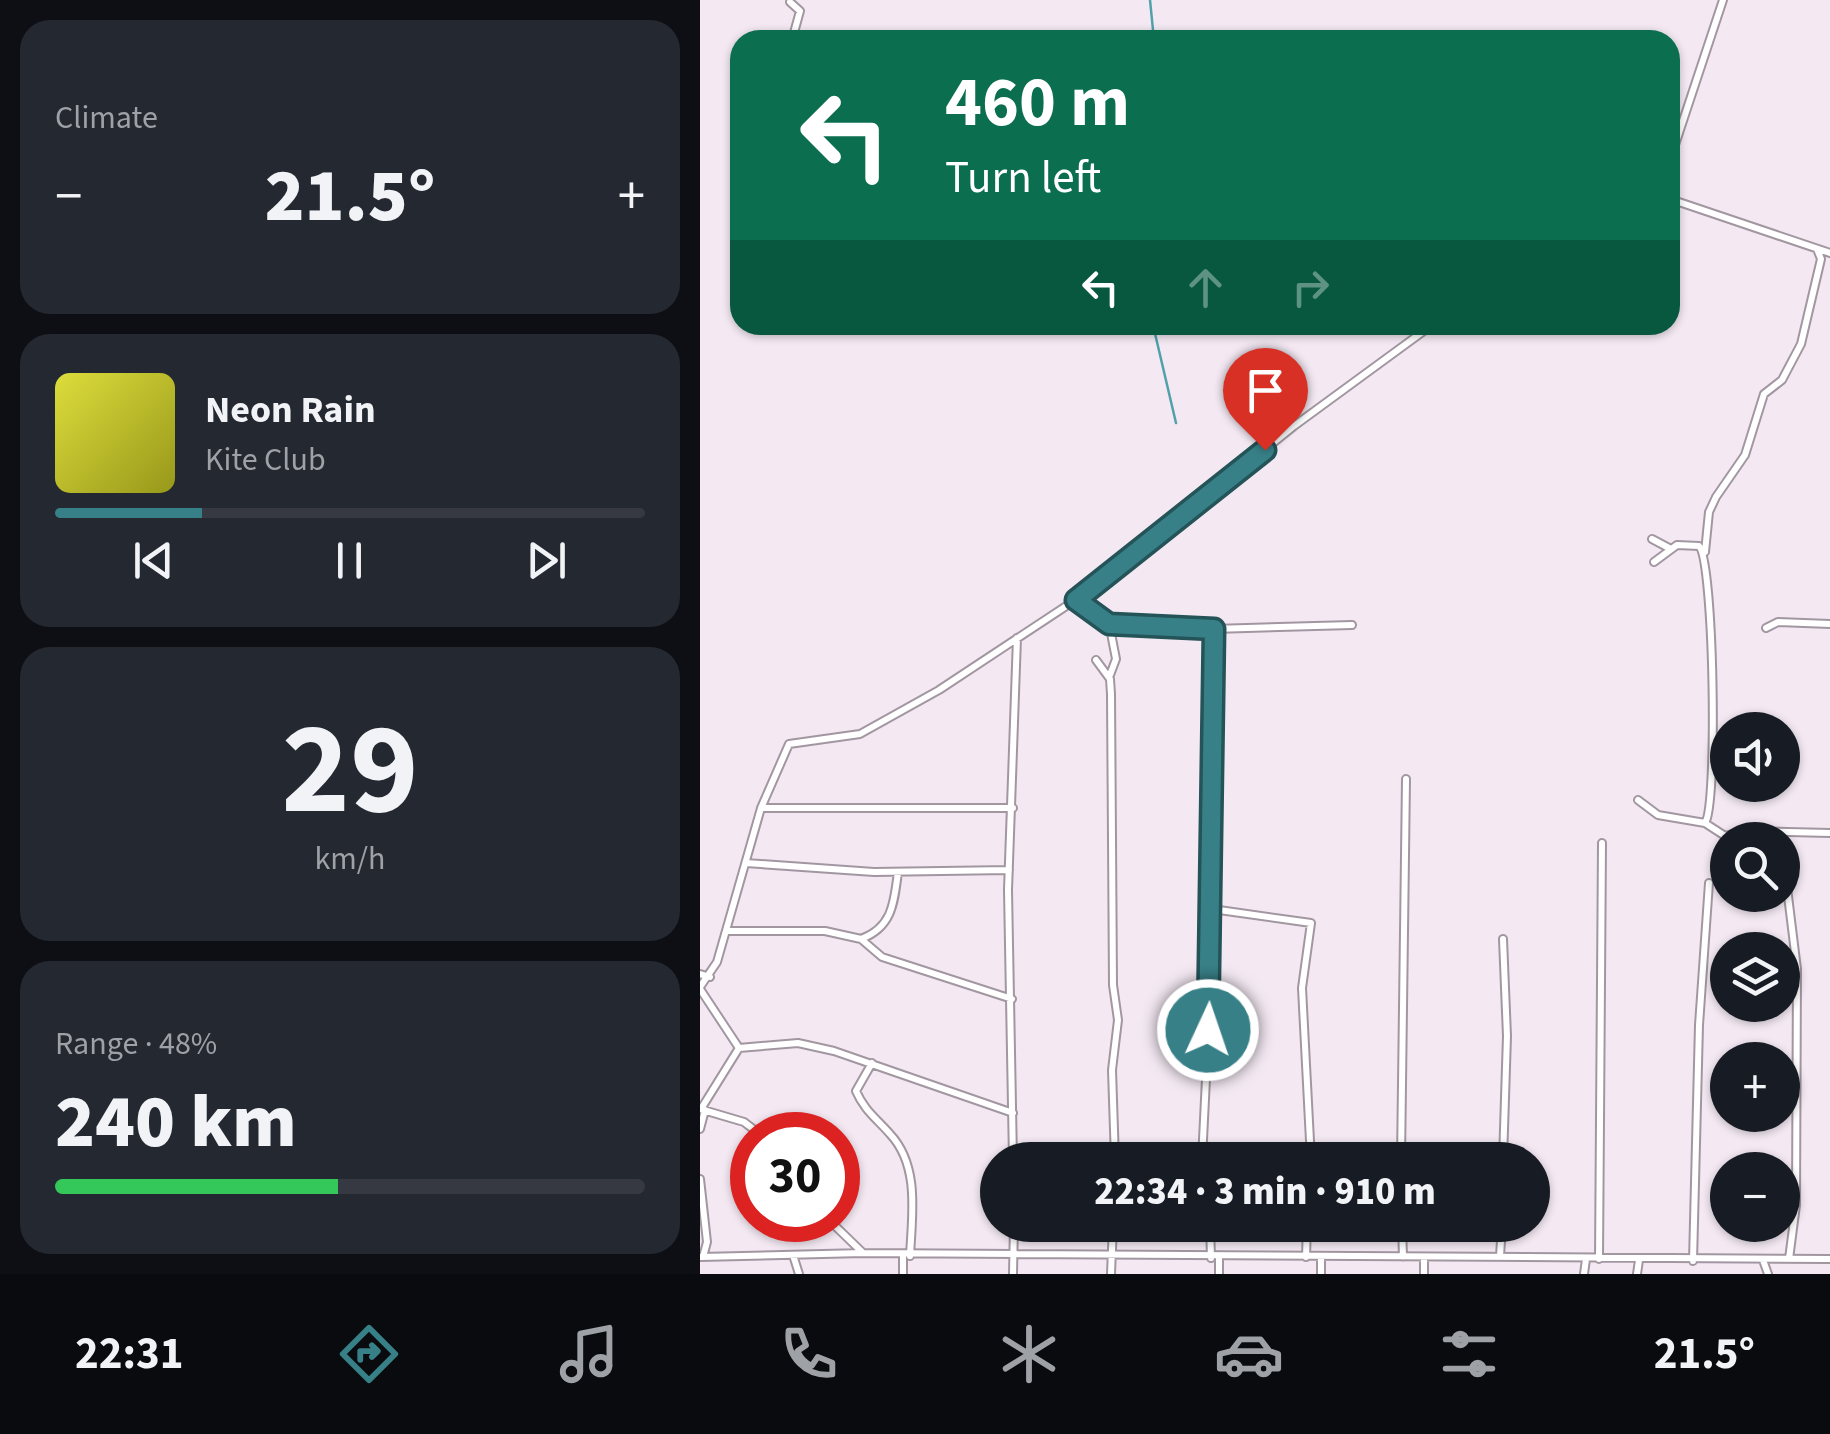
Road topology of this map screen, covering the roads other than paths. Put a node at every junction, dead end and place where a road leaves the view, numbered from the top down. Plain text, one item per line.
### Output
1 (1723, 0) edge
2 (790, 2) edge
3 (795, 30) edge
4 (1680, 130) edge
5 (1680, 203) edge
6 (1817, 249) junction
7 (1830, 253) edge
8 (1418, 335) edge
9 (1652, 539) dead end
10 (1670, 548) junction
11 (1705, 552) junction
12 (1654, 562) dead end
13 (1076, 600) junction
14 (1109, 624) junction
15 (1830, 624) edge
16 (1352, 625) dead end
17 (1766, 628) dead end
18 (1214, 629) junction
19 (1018, 638) junction
20 (1096, 660) dead end
21 (1110, 678) junction
22 (1406, 779) dead end
23 (1638, 800) dead end
24 (761, 808) junction
25 (1013, 808) junction
26 (1705, 822) junction
27 (1710, 826) edge
28 (1830, 833) edge
29 (1800, 837) edge
30 (1602, 843) dead end
31 (746, 864) junction
32 (1009, 870) junction
33 (898, 872) junction
34 (1710, 882) dead end
35 (1212, 909) junction
36 (1790, 912) edge
37 (728, 932) junction
38 (861, 938) junction
39 (1504, 939) dead end
40 (700, 974) edge
41 (710, 977) junction
42 (700, 988) edge
43 (1012, 1000) junction
44 (739, 1048) junction
45 (872, 1063) junction
46 (702, 1109) edge
47 (1013, 1113) junction
48 (730, 1118) edge
49 (700, 1130) edge
50 (1013, 1142) edge
51 (1114, 1142) edge
52 (1203, 1142) edge
53 (1311, 1142) edge
54 (1401, 1142) edge
55 (1504, 1142) edge
56 (700, 1180) edge
57 (851, 1242) edge
58 (1014, 1242) edge
59 (1113, 1242) edge
60 (1213, 1242) edge
61 (1306, 1242) edge
62 (1403, 1242) edge
63 (1501, 1242) edge
64 (862, 1253) junction
65 (793, 1255) junction
66 (906, 1256) junction
67 (1014, 1256) junction
68 (1112, 1256) junction
69 (1500, 1256) junction
70 (701, 1257) edge
71 (1306, 1257) junction
72 (1403, 1257) junction
73 (1215, 1258) junction
74 (1321, 1258) junction
75 (1424, 1258) junction
76 (1586, 1259) junction
77 (1598, 1259) junction
78 (1789, 1259) junction
79 (1830, 1259) edge
80 (1639, 1260) junction
81 (1762, 1260) junction
82 (1693, 1261) junction
83 (799, 1274) edge
84 (903, 1274) edge
85 (1013, 1274) edge
86 (1112, 1274) edge
87 (1219, 1274) edge
88 (1321, 1274) edge
89 (1424, 1274) edge
90 (1584, 1274) edge
91 (1637, 1274) edge
92 (1768, 1274) edge

1 - 4 street
2 - 3 street
5 - 6 street
6 - 7 street
6 - 11 street
8 - 13 street
9 - 10 street
10 - 11 street
10 - 12 street
11 - 26 street
13 - 14 street
13 - 19 street
14 - 18 street
14 - 21 street
15 - 17 street
16 - 18 street
18 - 35 street
19 - 24 street
19 - 25 street
20 - 21 street
21 - 51 street
22 - 54 street
23 - 26 street
24 - 25 street
24 - 31 street
25 - 32 street
26 - 27 street
28 - 29 street
30 - 77 street
31 - 33 street
31 - 37 street
32 - 33 street
32 - 43 street
33 - 38 street
34 - 82 street
35 - 52 street
35 - 53 street
36 - 78 street
37 - 38 street
37 - 41 street
38 - 43 street
39 - 55 street
40 - 41 street
41 - 42 street
42 - 44 street
43 - 47 street
44 - 45 street
44 - 46 street
45 - 47 street
45 - 66 street
46 - 48 street
46 - 49 street
47 - 50 street
56 - 70 street
57 - 64 street
58 - 67 street
59 - 68 street
60 - 73 street
61 - 71 street
62 - 72 street
63 - 69 street
64 - 65 street
64 - 66 street
65 - 70 street
65 - 83 street
66 - 67 street
66 - 84 street
67 - 68 street
67 - 85 street
68 - 73 street
68 - 86 street
69 - 75 street
69 - 76 street
71 - 73 street
71 - 74 street
72 - 74 street
72 - 75 street
73 - 87 street
74 - 88 street
75 - 89 street
76 - 77 street
76 - 90 street
77 - 80 street
78 - 79 street
78 - 81 street
80 - 82 street
80 - 91 street
81 - 82 street
81 - 92 street

